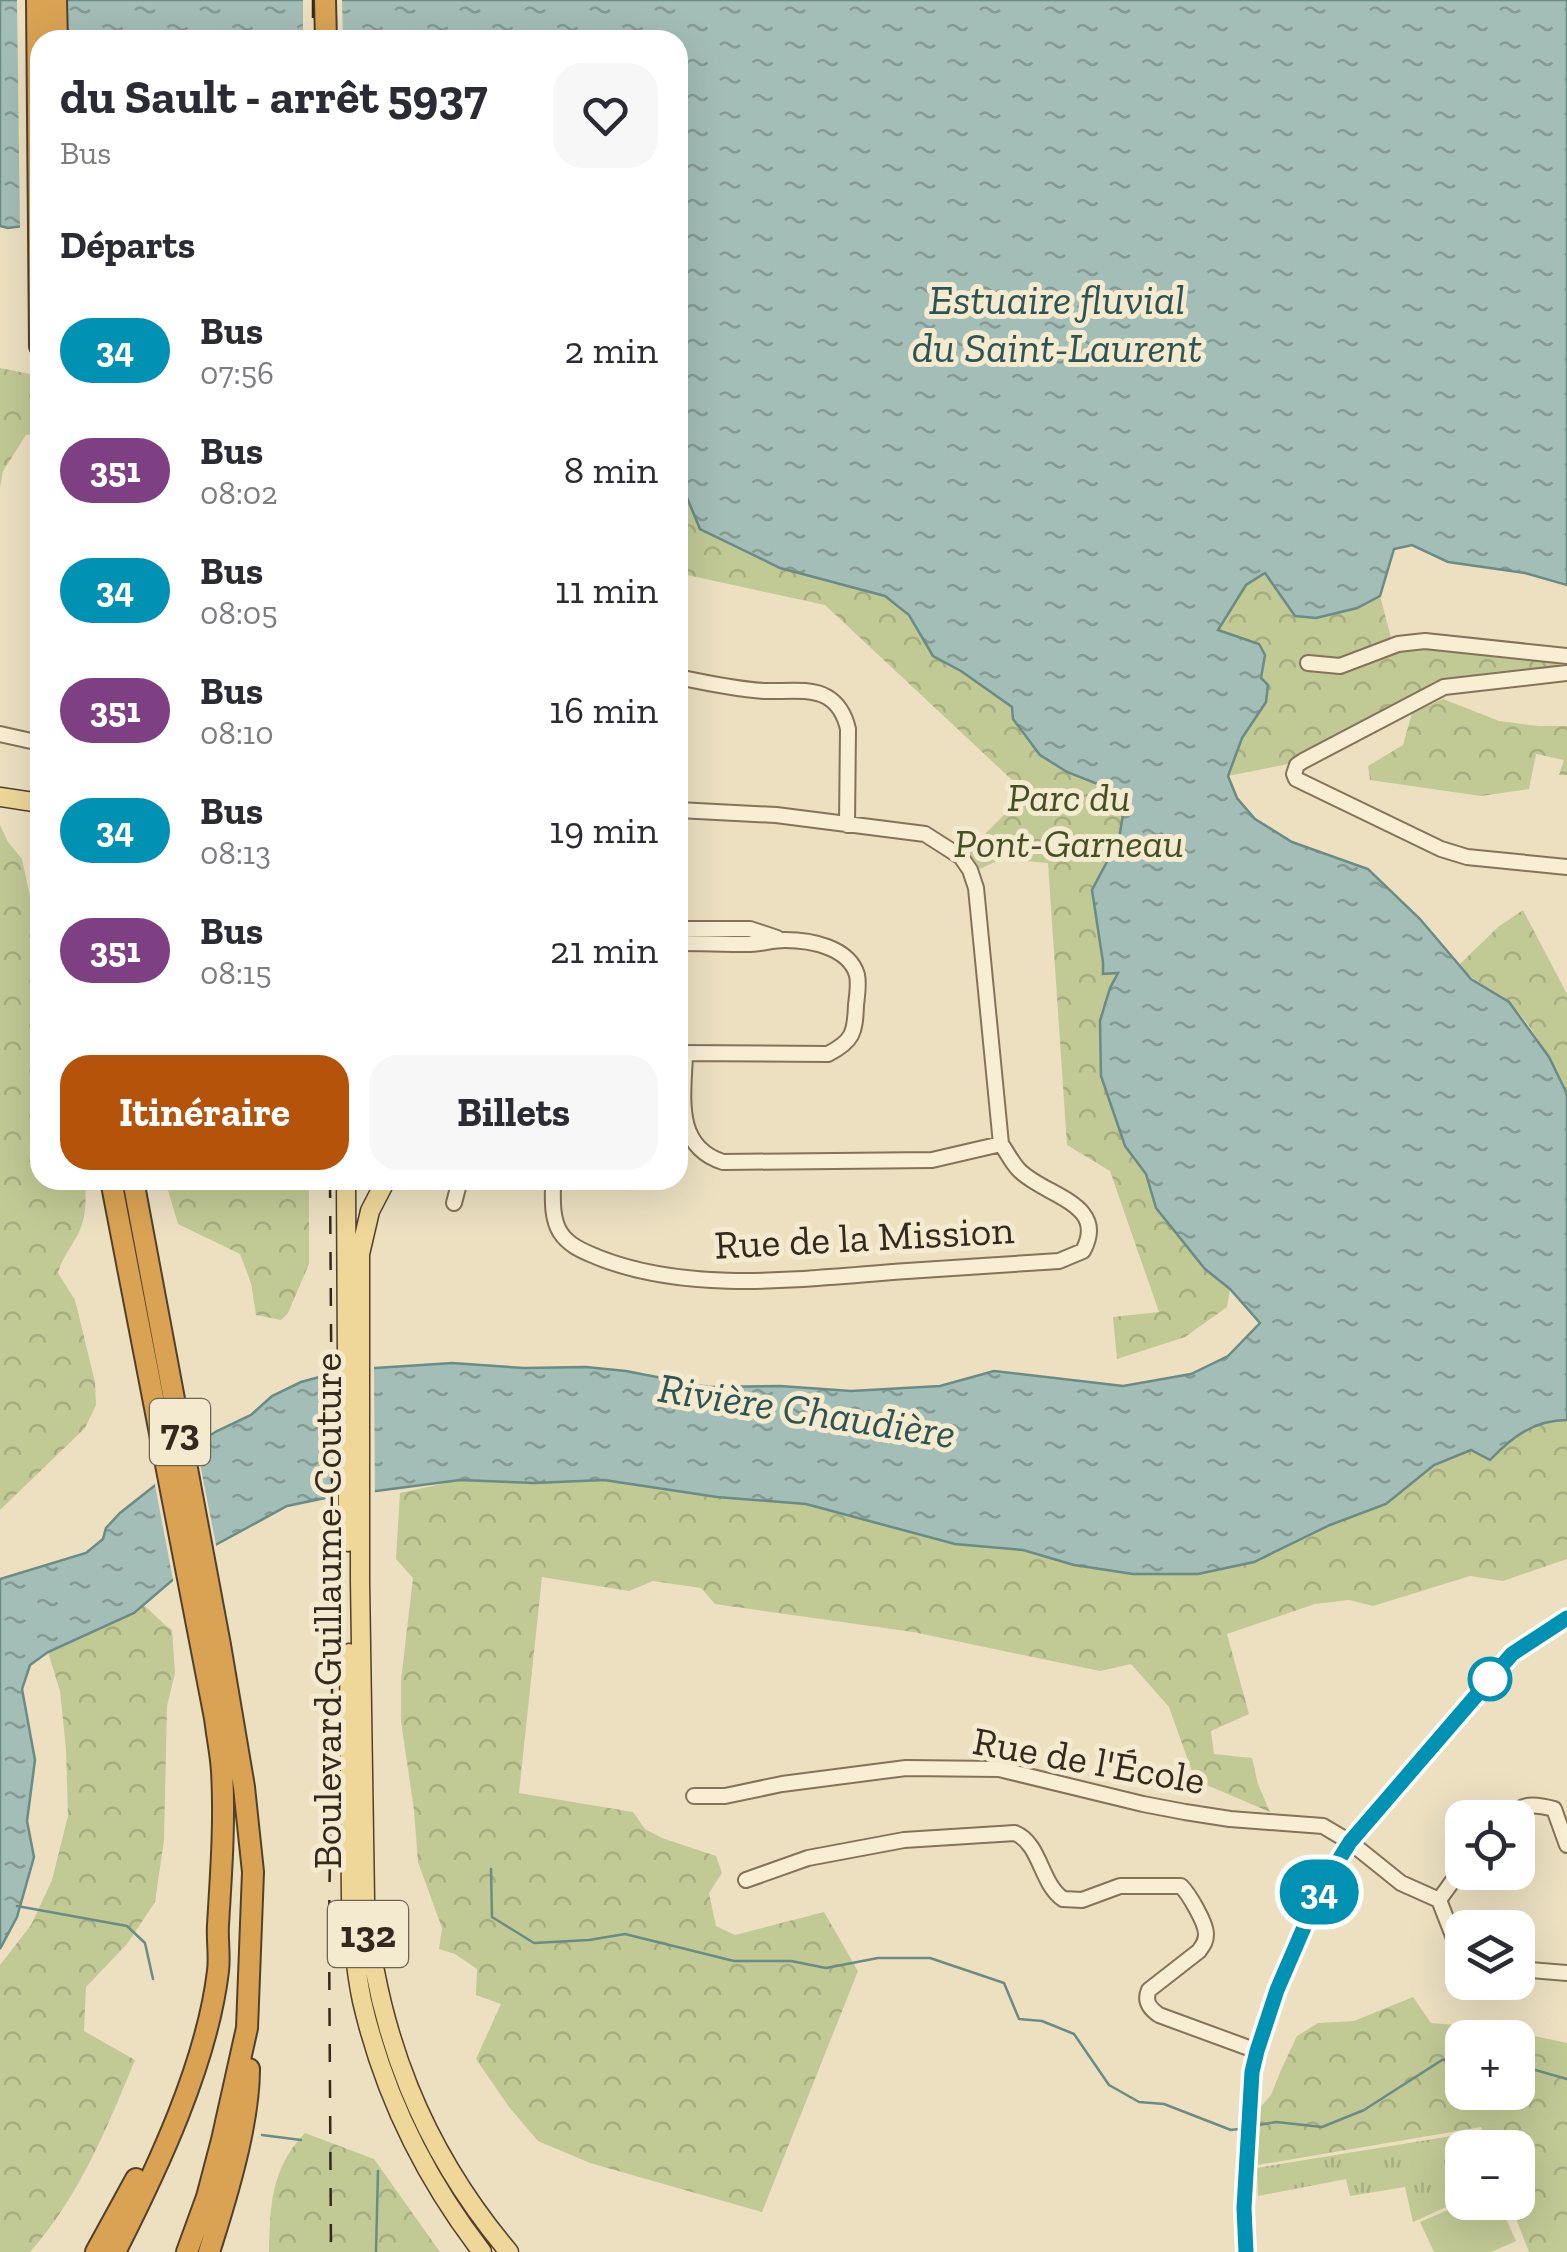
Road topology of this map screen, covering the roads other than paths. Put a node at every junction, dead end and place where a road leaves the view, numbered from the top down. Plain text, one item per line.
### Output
1 (37, 0) edge
2 (56, 0) edge
3 (326, 0) edge
4 (37, 30) edge
5 (57, 30) edge
6 (326, 30) edge
7 (1567, 656) edge
8 (1308, 663) dead end
9 (1567, 673) edge
10 (688, 678) edge
11 (0, 734) edge
12 (30, 741) edge
13 (0, 797) edge
14 (30, 801) edge
15 (688, 811) edge
16 (847, 826) junction
17 (1567, 867) edge
18 (688, 929) edge
19 (783, 940) junction
20 (688, 943) edge
21 (688, 1052) edge
22 (688, 1131) edge
23 (1001, 1144) junction
24 (113, 1190) edge
25 (135, 1190) edge
26 (347, 1190) edge
27 (381, 1190) edge
28 (457, 1190) edge
29 (553, 1190) edge
30 (454, 1203) dead end
31 (353, 1253) junction
32 (354, 1581) junction
33 (1567, 1618) edge
34 (211, 1648) junction
35 (694, 1796) dead end
36 (1535, 1804) edge
37 (1350, 1842) junction
38 (1567, 1845) edge
39 (746, 1880) dead end
40 (1446, 1890) edge
41 (1439, 1900) junction
42 (1445, 1915) edge
43 (218, 1931) junction
44 (1535, 1970) edge
45 (1567, 1973) edge
46 (247, 2028) junction
47 (1257, 2051) junction
48 (96, 2252) edge
49 (115, 2252) edge
50 (187, 2252) edge
51 (209, 2252) edge
52 (482, 2252) edge
53 (509, 2252) edge
54 (1246, 2252) edge

1 - 4 highway
2 - 5 highway
3 - 6 highway
7 - 8 street
9 - 17 street
10 - 16 street
11 - 12 street
13 - 14 main road
15 - 16 street
16 - 23 street
18 - 19 street
19 - 20 street
19 - 21 street
22 - 23 street
23 - 29 street, Rue de la Mission
24 - 34 highway, 73
25 - 34 highway, 73
26 - 31 main road, Boulevard Guillaume-Couture / 132
27 - 31 main road, Boulevard Guillaume-Couture / 132
28 - 30 street
31 - 32 main road, Boulevard Guillaume-Couture / 132
32 - 52 main road, Boulevard Guillaume-Couture / 132
32 - 53 main road, Boulevard Guillaume-Couture / 132
33 - 37 street
34 - 43 highway, 73
34 - 46 highway, 73
35 - 37 street, Rue de l'École
36 - 38 street
37 - 41 street, Rue de l'École
37 - 47 street
39 - 47 street
40 - 41 street
41 - 42 street
43 - 48 highway
43 - 49 highway, 73
44 - 45 street
46 - 50 highway, 73
46 - 51 highway
47 - 54 street

